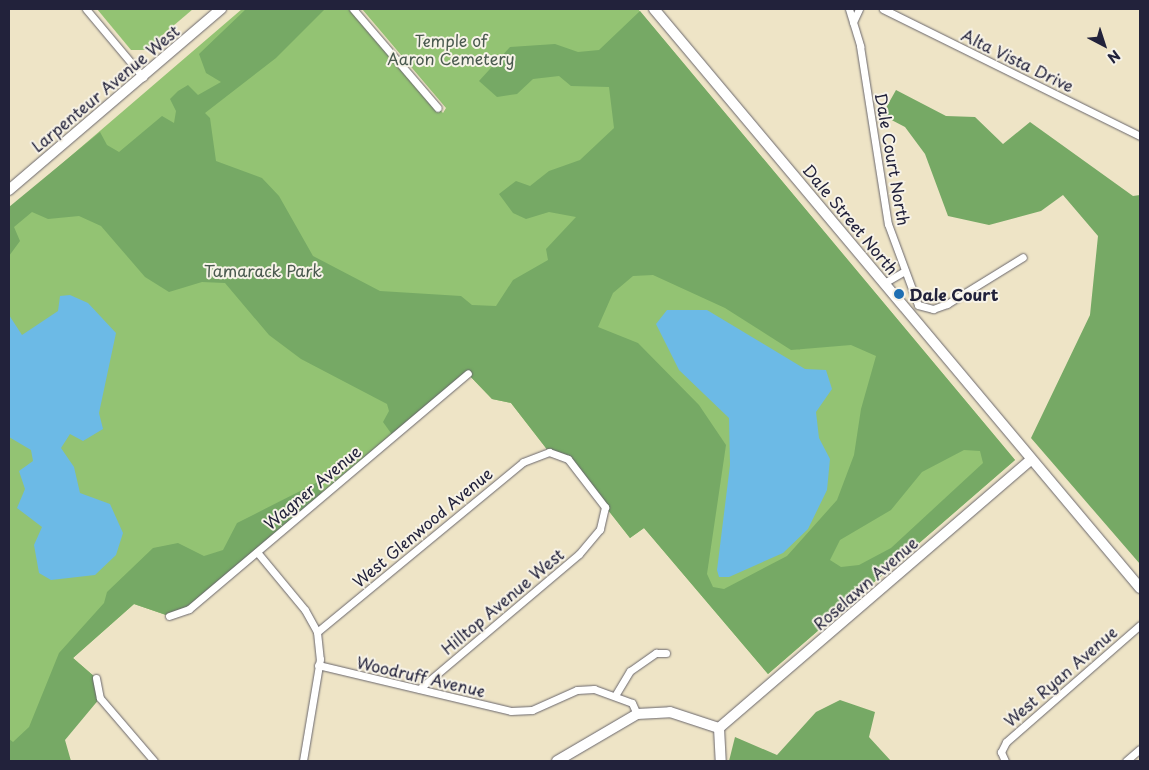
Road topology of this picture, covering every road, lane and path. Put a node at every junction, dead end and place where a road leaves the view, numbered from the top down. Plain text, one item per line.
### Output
1 (86, 9) edge
2 (221, 9) edge
3 (353, 9) edge
4 (654, 9) edge
5 (848, 9) edge
6 (859, 9) edge
7 (883, 9) edge
8 (853, 22) junction
9 (142, 76) junction
10 (438, 108) dead end
11 (1140, 136) edge
12 (9, 190) edge
13 (1023, 257) dead end
14 (905, 271) junction
15 (884, 283) junction
16 (468, 374) dead end
17 (1031, 460) junction
18 (600, 529) joint
19 (257, 552) junction
20 (1140, 588) edge
21 (169, 616) dead end
22 (1140, 624) edge
23 (317, 632) junction
24 (666, 653) dead end
25 (318, 665) junction
26 (96, 678) dead end
27 (419, 689) junction
28 (616, 694) junction
29 (637, 714) junction
30 (719, 728) junction
31 (1140, 749) edge
32 (154, 761) edge
33 (303, 761) edge
34 (556, 761) edge
35 (721, 761) edge
36 (1005, 761) edge
37 (1126, 761) edge

1 - 9 street
2 - 9 main road, Larpenteur Avenue West
3 - 10 street
4 - 15 main road, Dale Street North
5 - 8 street, Dale Court North
6 - 8 street
7 - 11 street, Alta Vista Drive
8 - 14 street, Dale Court North
9 - 12 main road, Larpenteur Avenue West
13 - 14 street, Dale Court North
14 - 15 street
15 - 17 main road, Dale Street North
16 - 19 street, Wagner Avenue
17 - 20 main road, Dale Street North
17 - 30 main road, Roselawn Avenue
18 - 23 street, West Glenwood Avenue
18 - 27 street, Hilltop Avenue West
19 - 21 street, Wagner Avenue
19 - 23 street
22 - 36 street, West Ryan Avenue
23 - 25 street
24 - 28 street
25 - 27 street, Woodruff Avenue
25 - 33 street
26 - 32 street
27 - 28 street, Woodruff Avenue
28 - 29 street
29 - 30 main road
29 - 34 main road
30 - 35 main road
31 - 37 street

